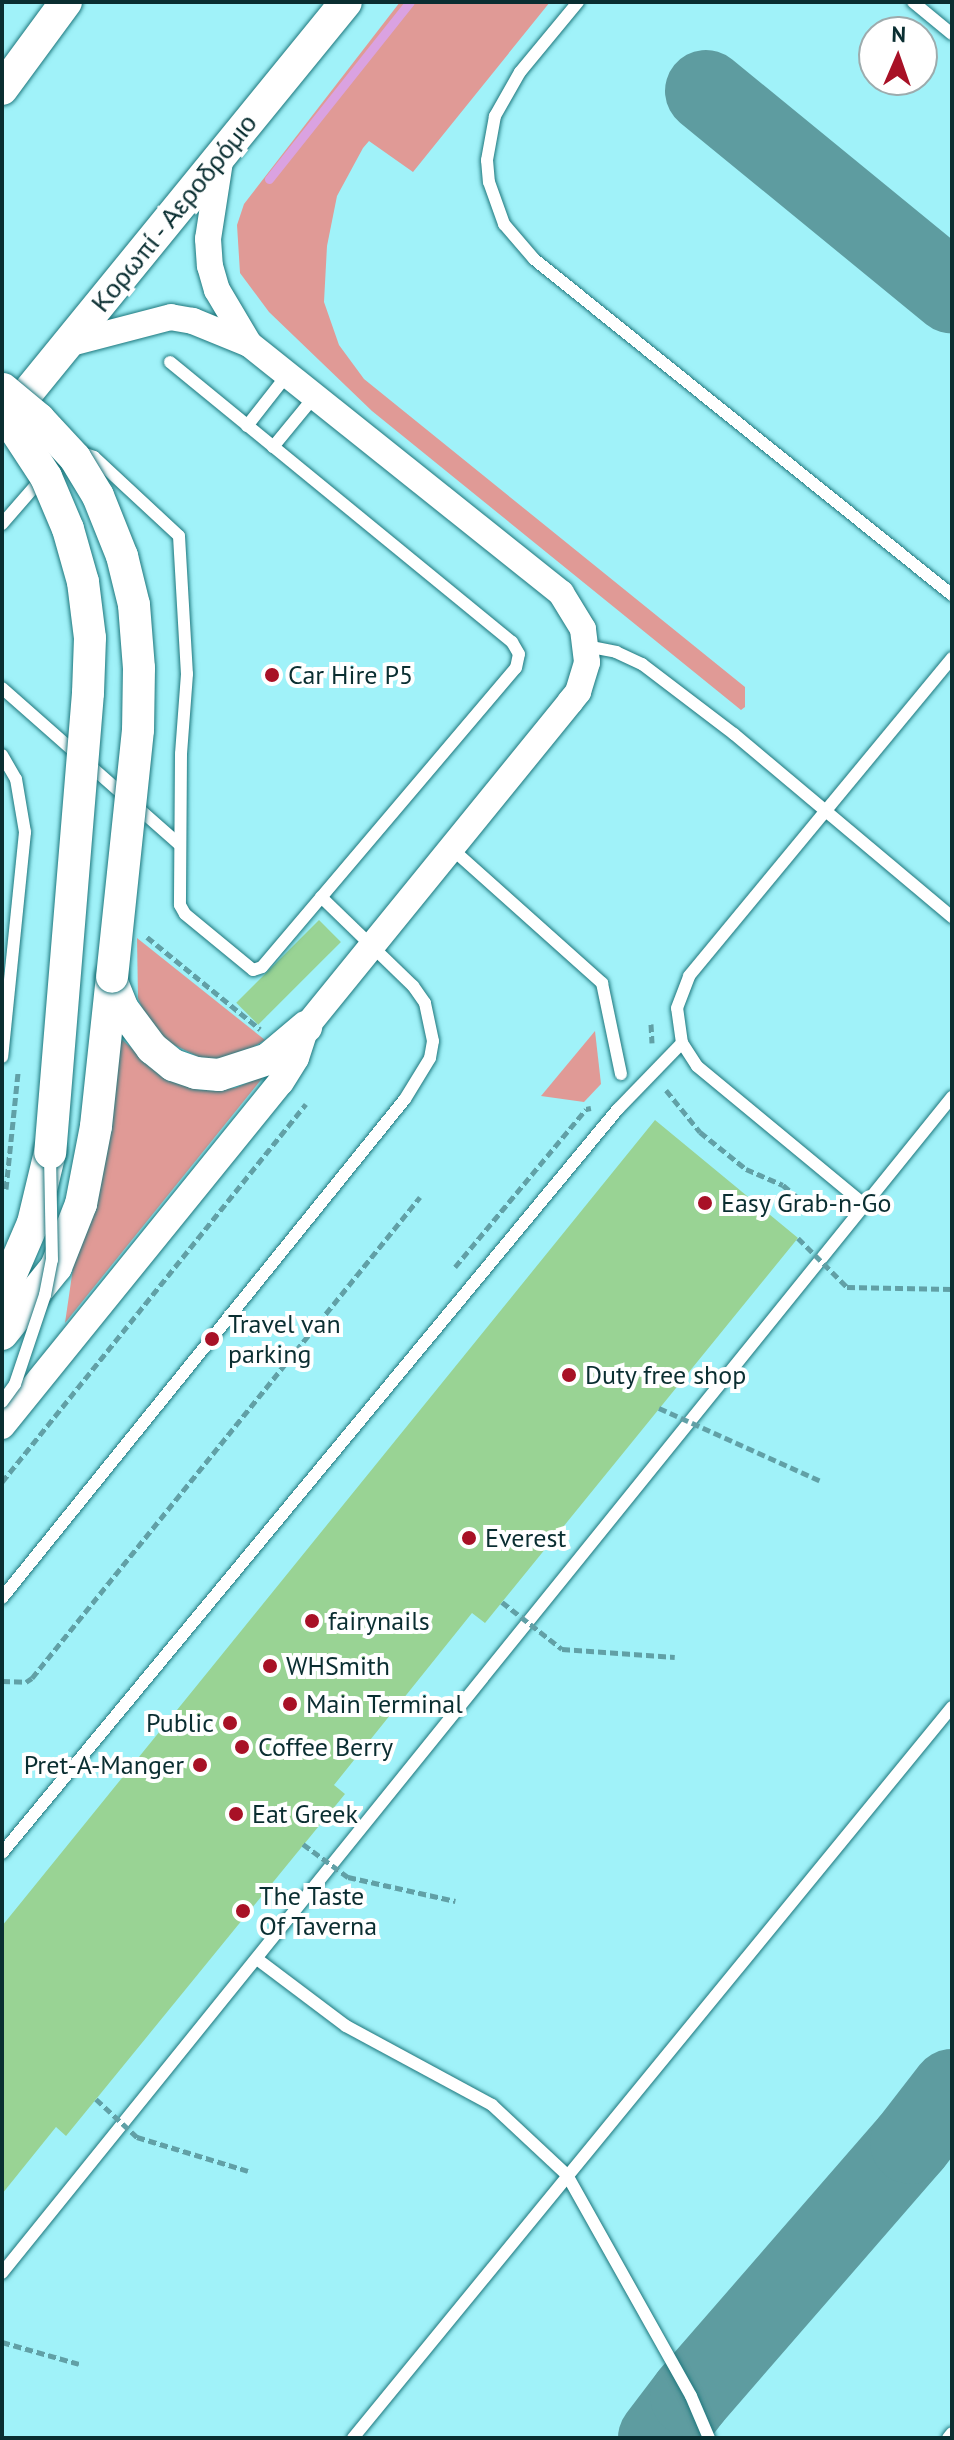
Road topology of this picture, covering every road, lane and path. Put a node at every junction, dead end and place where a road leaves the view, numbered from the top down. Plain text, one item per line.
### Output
1 (66, 2) edge
2 (346, 2) edge
3 (578, 2) edge
4 (913, 2) edge
5 (952, 34) edge
6 (2, 89) edge
7 (221, 155) junction
8 (67, 344) junction
9 (249, 344) junction
10 (170, 362) dead end
11 (287, 375) junction
12 (2, 389) edge
13 (314, 397) junction
14 (2, 410) edge
15 (2, 424) edge
16 (247, 426) junction
17 (273, 447) junction
18 (2, 524) edge
19 (952, 595) edge
20 (586, 646) junction
21 (952, 658) edge
22 (2, 688) edge
23 (2, 755) edge
24 (827, 811) junction
25 (178, 843) junction
26 (451, 848) junction
27 (321, 897) junction
28 (952, 917) edge
29 (372, 944) junction
30 (112, 979) junction
31 (651, 1024) dead end
32 (306, 1027) junction
33 (682, 1043) junction
34 (653, 1053) dead end
35 (2, 1057) edge
36 (621, 1074) dead end
37 (666, 1090) dead end
38 (952, 1097) edge
39 (306, 1104) dead end
40 (50, 1152) junction
41 (420, 1197) dead end
42 (865, 1205) junction
43 (807, 1206) dead end
44 (798, 1238) dead end
45 (952, 1289) edge
46 (2, 1295) edge
47 (2, 1334) edge
48 (2, 1402) edge
49 (659, 1408) dead end
50 (2, 1426) edge
51 (2, 1482) edge
52 (823, 1482) dead end
53 (2, 1598) edge
54 (502, 1602) dead end
55 (675, 1657) dead end
56 (2, 1681) edge
57 (952, 1707) edge
58 (303, 1844) dead end
59 (2, 1853) edge
60 (455, 1901) dead end
61 (257, 1959) junction
62 (96, 2099) dead end
63 (248, 2171) dead end
64 (567, 2175) junction
65 (2, 2273) edge
66 (2, 2342) edge
67 (79, 2364) dead end
68 (952, 2433) edge
69 (353, 2438) edge
70 (709, 2438) edge
71 (948, 2438) edge

1 - 6 street
2 - 7 street, Κορωπί - Αεροδρόμιο
3 - 19 lane
4 - 5 lane
7 - 8 street, Κορωπί - Αεροδρόμιο
7 - 9 street
8 - 9 street
8 - 15 street, Κορωπί - Αεροδρόμιο
9 - 11 street
10 - 16 lane
11 - 13 street
11 - 16 lane
12 - 30 street, bridge
13 - 17 lane
13 - 20 street
14 - 40 street, bridge
16 - 17 lane
17 - 27 lane
18 - 25 lane
20 - 24 lane
20 - 26 street
21 - 24 lane
22 - 25 lane
23 - 35 lane
24 - 28 lane
24 - 33 lane
25 - 27 lane
26 - 29 street
26 - 36 lane
27 - 29 lane
29 - 32 street
29 - 53 lane
30 - 32 street
30 - 47 street
31 - 34 path
32 - 50 street
33 - 42 lane
33 - 59 lane
37 - 43 path
38 - 42 lane
39 - 51 path
40 - 46 street, bridge
40 - 48 lane, bridge
41 - 56 path
42 - 61 lane
44 - 45 path, bridge
49 - 52 path, bridge
54 - 55 path, bridge
57 - 64 lane
58 - 60 path, bridge
61 - 64 lane
61 - 65 lane
62 - 63 path, bridge
64 - 69 lane
64 - 70 lane
66 - 67 path
68 - 71 lane

